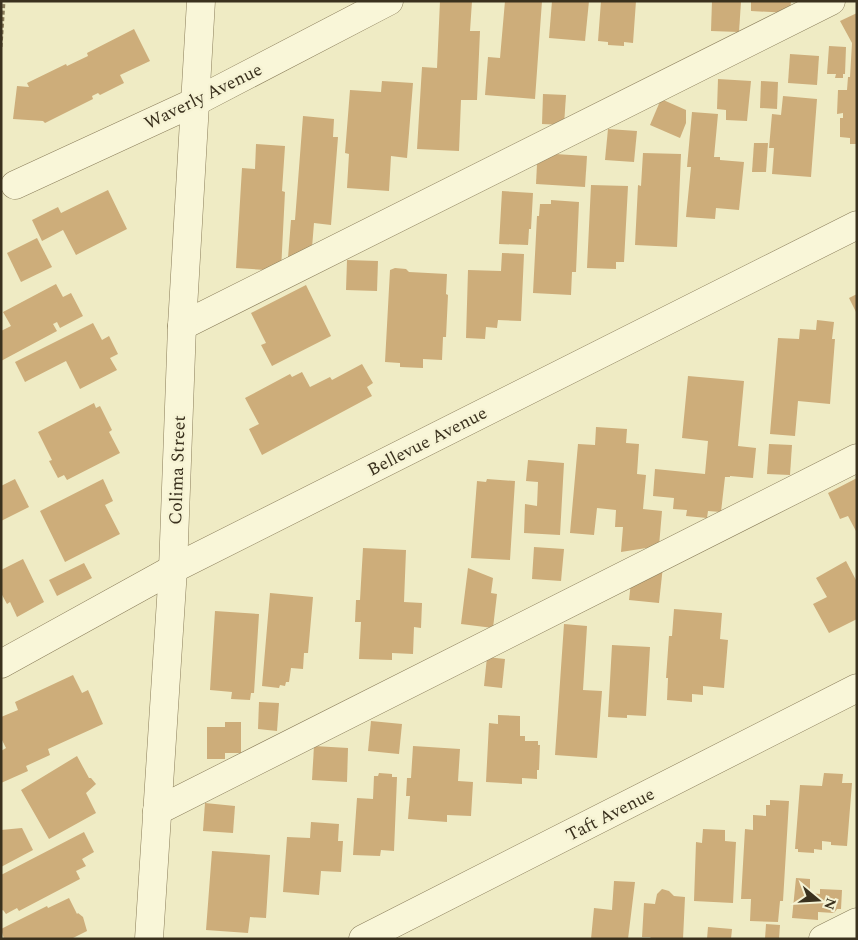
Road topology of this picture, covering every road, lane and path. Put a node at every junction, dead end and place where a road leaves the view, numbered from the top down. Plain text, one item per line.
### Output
1 (4, 1) edge
2 (201, 1) edge
3 (389, 1) edge
4 (831, 1) edge
5 (1, 47) edge
6 (194, 102) junction
7 (15, 185) dead end
8 (857, 225) edge
9 (182, 326) junction
10 (857, 458) edge
11 (173, 569) junction
12 (1, 664) edge
13 (857, 688) edge
14 (158, 811) junction
15 (857, 922) edge
16 (149, 939) edge
17 (363, 939) edge
18 (823, 939) edge

1 - 5 path
2 - 6 street, Colima Street
3 - 6 street, Waverly Avenue
4 - 9 street
6 - 7 street, Waverly Avenue
6 - 9 street, Colima Street
8 - 11 street, Bellevue Avenue
9 - 11 street, Colima Street
10 - 14 street
11 - 12 street, Bellevue Avenue
11 - 14 street, Colima Street
13 - 17 street, Taft Avenue
14 - 16 street, Colima Street
15 - 18 street

